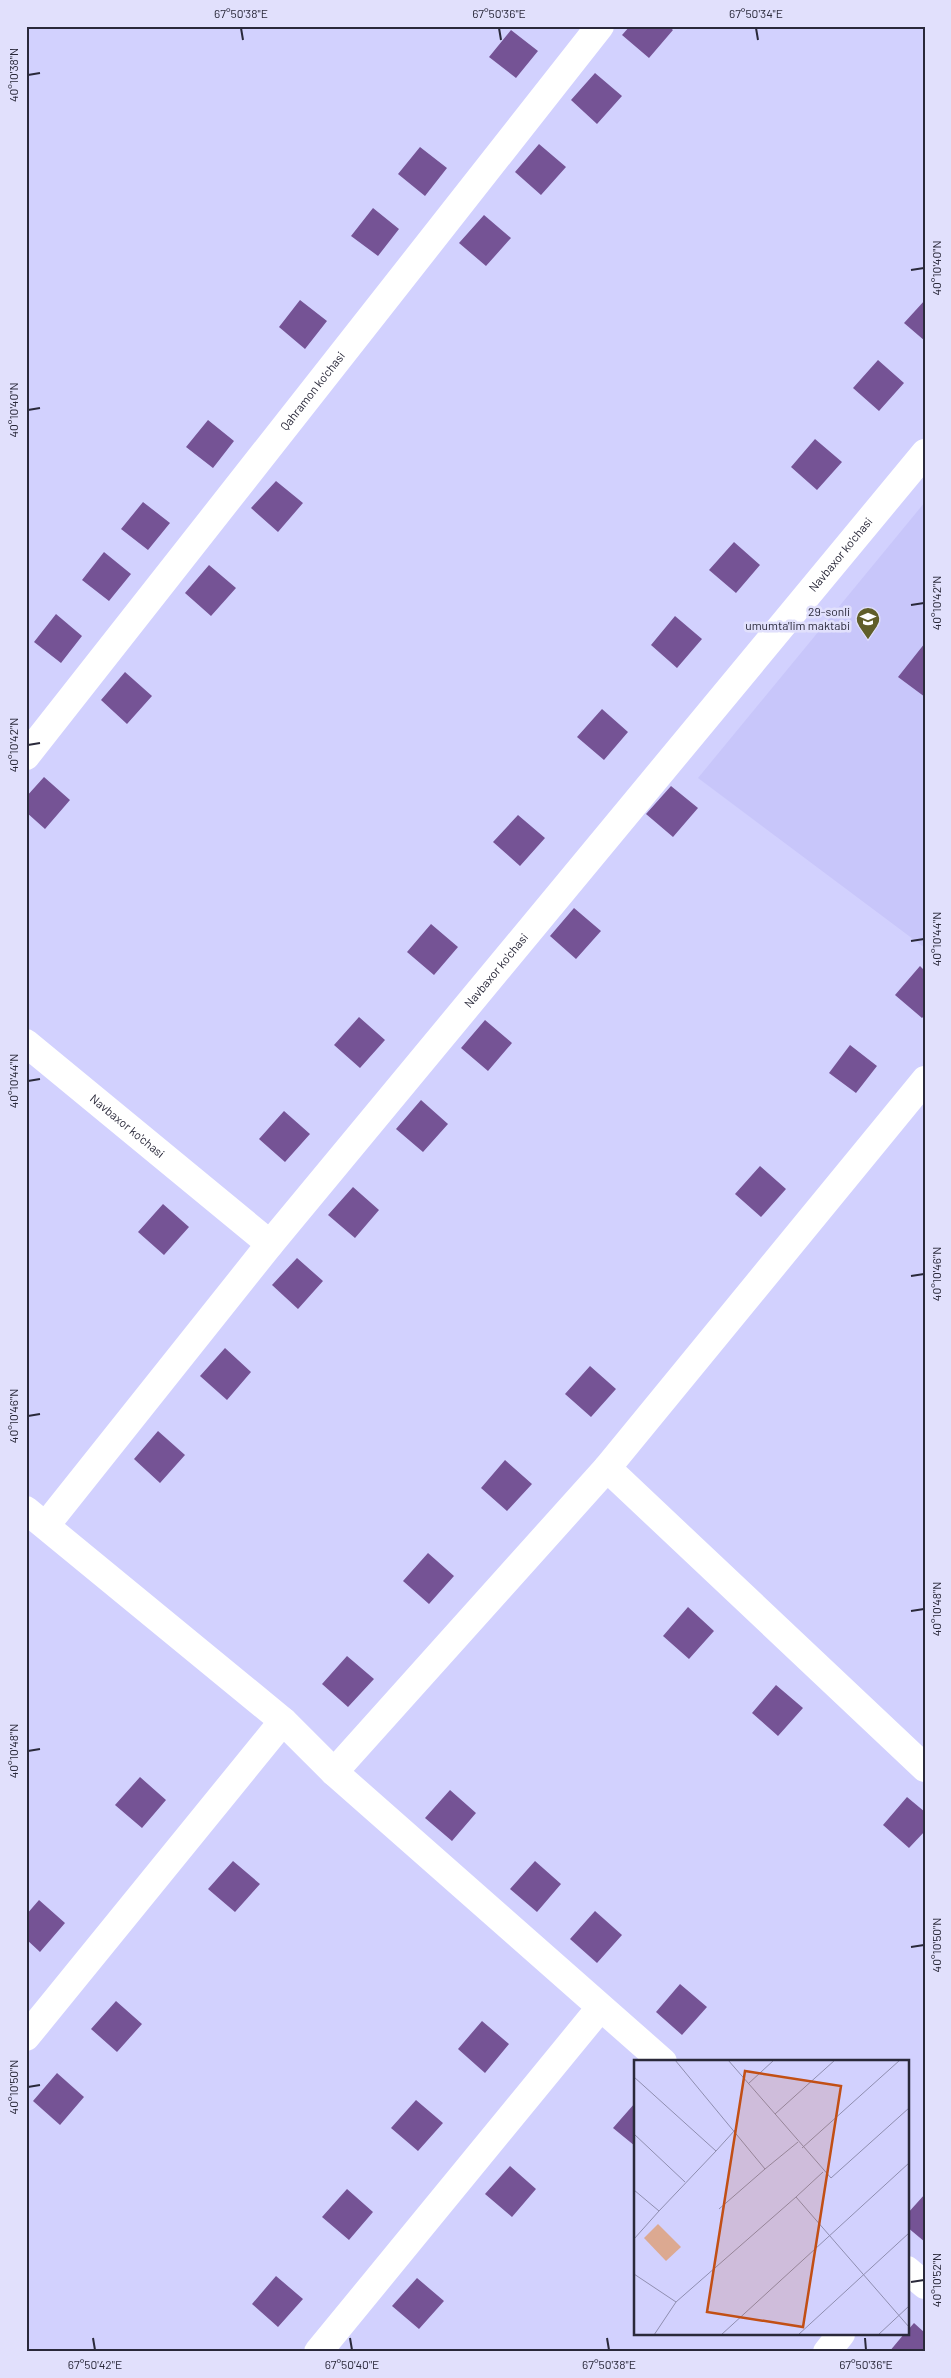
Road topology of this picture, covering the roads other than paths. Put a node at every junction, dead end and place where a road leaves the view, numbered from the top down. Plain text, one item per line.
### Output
1 (600, 26) edge
2 (925, 453) edge
3 (26, 756) edge
4 (26, 1043) edge
5 (925, 1080) edge
6 (270, 1244) junction
7 (606, 1468) junction
8 (37, 1517) edge
9 (283, 1721) junction
10 (925, 1768) edge
11 (334, 1772) junction
12 (600, 2008) junction
13 (26, 2037) edge
14 (661, 2060) edge
15 (908, 2271) edge
16 (925, 2285) edge
17 (839, 2336) edge
18 (318, 2352) edge
19 (827, 2352) edge

1 - 3 street, Qahramon ko'chasi
2 - 6 street, Navbaxor ko'chasi
4 - 6 street, Navbaxor ko'chasi
5 - 7 street
6 - 8 street
7 - 10 street
7 - 11 street
8 - 9 street
9 - 11 street
9 - 13 street
11 - 12 street
12 - 14 street
12 - 18 street
15 - 16 street
17 - 19 street

